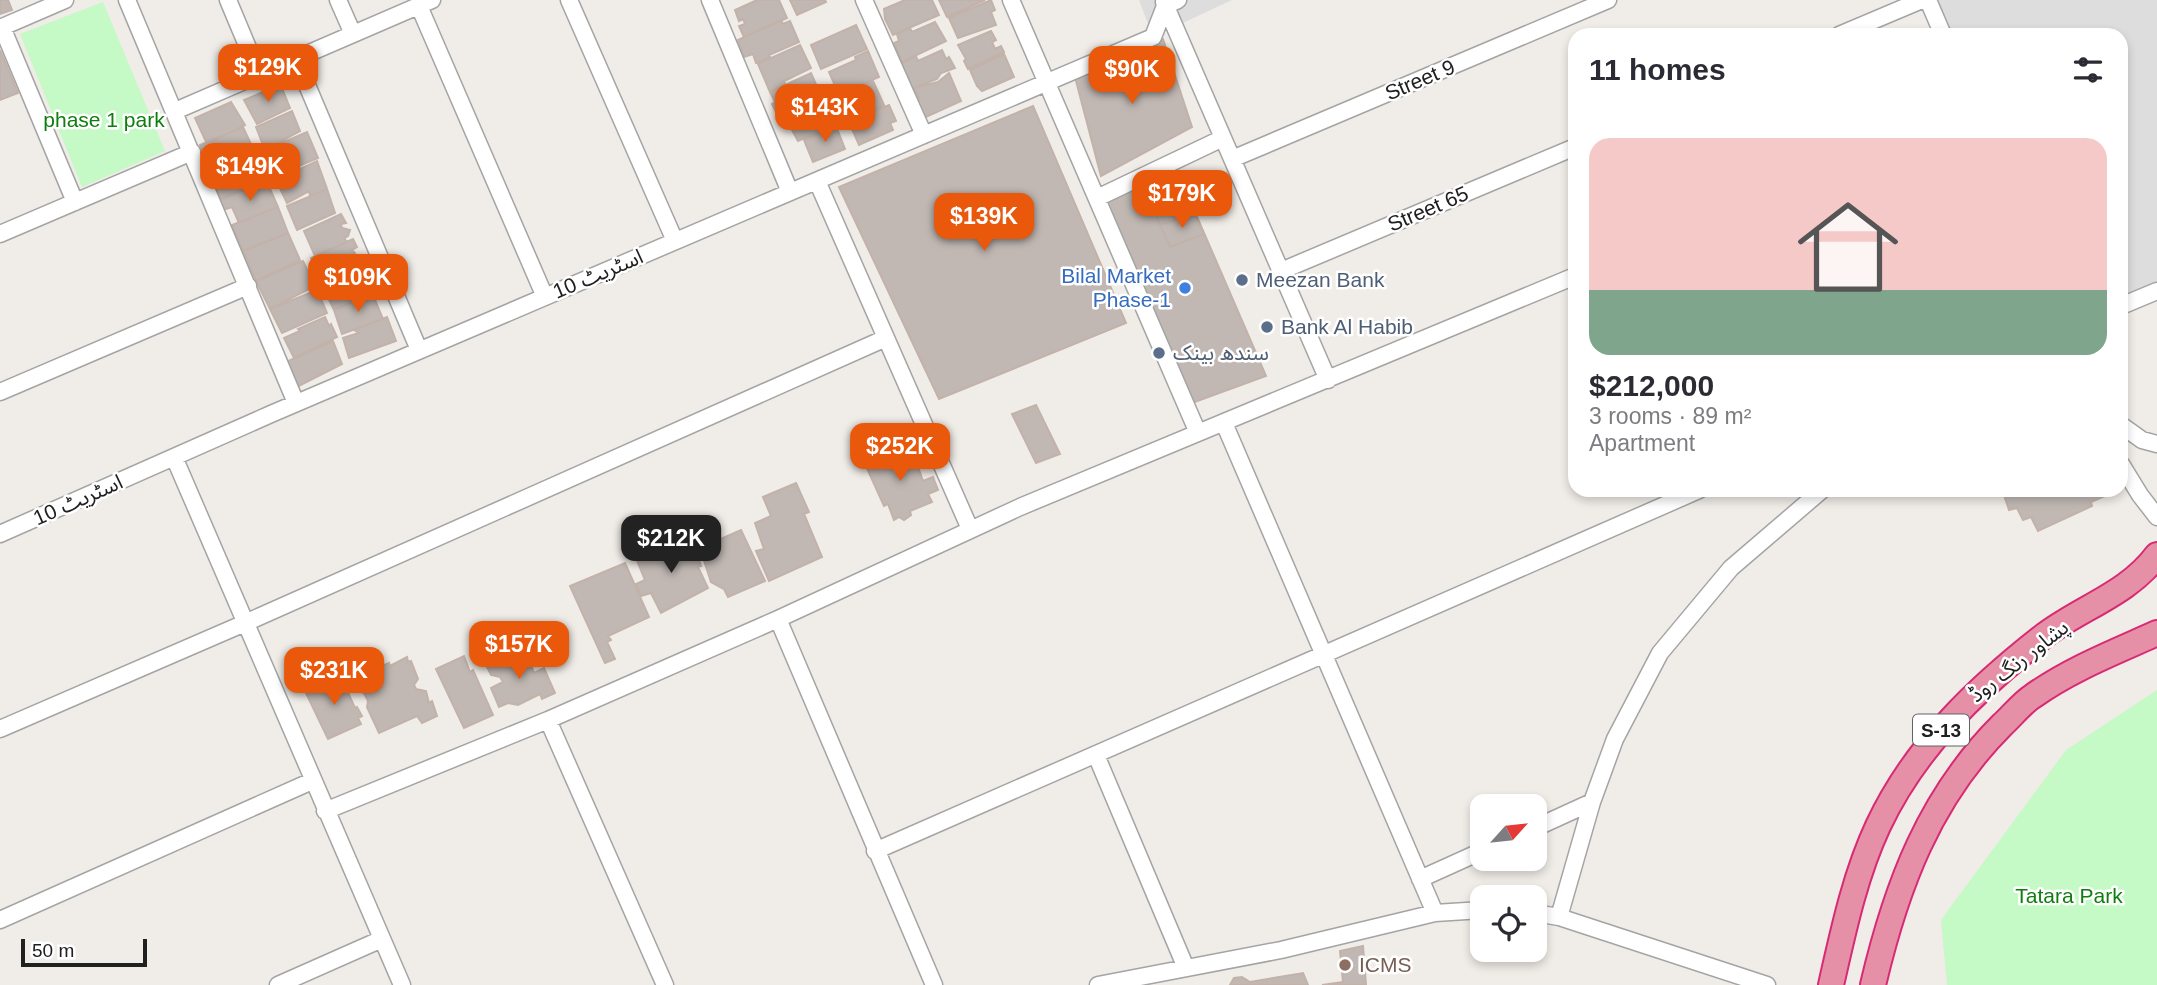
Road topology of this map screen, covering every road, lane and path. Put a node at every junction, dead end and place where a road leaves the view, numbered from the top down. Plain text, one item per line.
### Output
1 (65, 0) edge
2 (127, 0) edge
3 (228, 0) edge
4 (338, 0) edge
5 (569, 0) edge
6 (710, 0) edge
7 (864, 0) edge
8 (1011, 0) edge
9 (1608, 0) edge
10 (1922, 0) edge
11 (1928, 0) edge
12 (1169, 2) edge
13 (426, 3) edge
14 (1, 28) edge
15 (1856, 28) edge
16 (1940, 28) edge
17 (353, 34) junction
18 (296, 59) junction
19 (259, 74) junction
20 (1047, 82) junction
21 (175, 111) junction
22 (924, 135) junction
23 (1223, 138) junction
24 (1568, 150) edge
25 (192, 152) junction
26 (1232, 159) junction
27 (817, 181) junction
28 (790, 192) junction
29 (1097, 198) junction
30 (75, 202) junction
31 (0, 234) edge
32 (676, 241) junction
33 (1280, 271) junction
34 (1568, 279) edge
35 (248, 286) junction
36 (2157, 291) edge
37 (545, 297) junction
38 (2128, 303) edge
39 (886, 338) junction
40 (419, 350) junction
41 (1328, 380) junction
42 (0, 392) edge
43 (296, 403) junction
44 (1224, 423) junction
45 (2128, 430) edge
46 (1198, 433) junction
47 (2157, 444) edge
48 (174, 457) junction
49 (2128, 475) edge
50 (1683, 497) edge
51 (1814, 497) edge
52 (2157, 517) edge
53 (970, 529) junction
54 (0, 534) edge
55 (2157, 555) edge
56 (778, 619) junction
57 (245, 623) junction
58 (2157, 633) edge
59 (1323, 655) junction
60 (548, 720) junction
61 (0, 729) edge
62 (1096, 755) junction
63 (313, 781) junction
64 (1592, 802) junction
65 (325, 811) junction
66 (1547, 823) edge
67 (876, 851) junction
68 (1470, 856) edge
69 (1420, 879) junction
70 (1470, 911) edge
71 (1435, 913) junction
72 (1547, 915) edge
73 (1559, 917) junction
74 (0, 920) edge
75 (382, 939) junction
76 (1186, 968) junction
77 (1874, 983) edge
78 (278, 985) edge
79 (402, 985) edge
80 (665, 985) edge
81 (934, 985) edge
82 (1098, 985) edge
83 (1767, 985) edge
84 (1831, 985) edge

1 - 14 street
2 - 21 street
3 - 19 street
4 - 17 street
5 - 32 street
6 - 28 street
7 - 22 street
8 - 20 street
9 - 26 street, Street 9
10 - 15 street
11 - 16 street
12 - 20 street, اسٹریٹ 10
12 - 23 street
13 - 17 street
13 - 37 street
14 - 30 street
17 - 18 street
18 - 19 street
18 - 40 street
19 - 21 street
20 - 22 street, اسٹریٹ 10
20 - 29 street
21 - 25 street
22 - 27 street, اسٹریٹ 10
23 - 26 street
23 - 29 street
24 - 33 street, Street 65
25 - 30 street
25 - 35 street
26 - 33 street
27 - 28 street, اسٹریٹ 10
27 - 39 street
28 - 32 street, اسٹریٹ 10
29 - 46 street
30 - 31 street
32 - 37 street, اسٹریٹ 10
33 - 41 street
34 - 41 street
35 - 42 street
35 - 43 street
36 - 38 street
37 - 40 street, اسٹریٹ 10
39 - 53 street
39 - 57 street
40 - 43 street, اسٹریٹ 10
41 - 44 street
43 - 48 street, اسٹریٹ 10
44 - 46 street
44 - 59 street
45 - 47 street
46 - 53 street
48 - 54 street, اسٹریٹ 10
48 - 57 street
49 - 52 street
50 - 59 street
51 - 64 street
53 - 56 street
55 - 84 highway, پشاور رنگ روڈ / S-13
56 - 60 street
56 - 67 street
57 - 61 street
57 - 63 street
58 - 77 highway, پشاور رنگ روڈ / S-13
59 - 62 street
59 - 69 street
60 - 65 street
60 - 80 street
62 - 67 street
62 - 76 street
63 - 65 street
63 - 74 street
64 - 66 street
64 - 73 street
65 - 75 street
67 - 81 street
68 - 69 street
69 - 71 street
70 - 71 street
71 - 76 street
72 - 73 street
73 - 83 street
75 - 78 street
75 - 79 street
76 - 82 street

